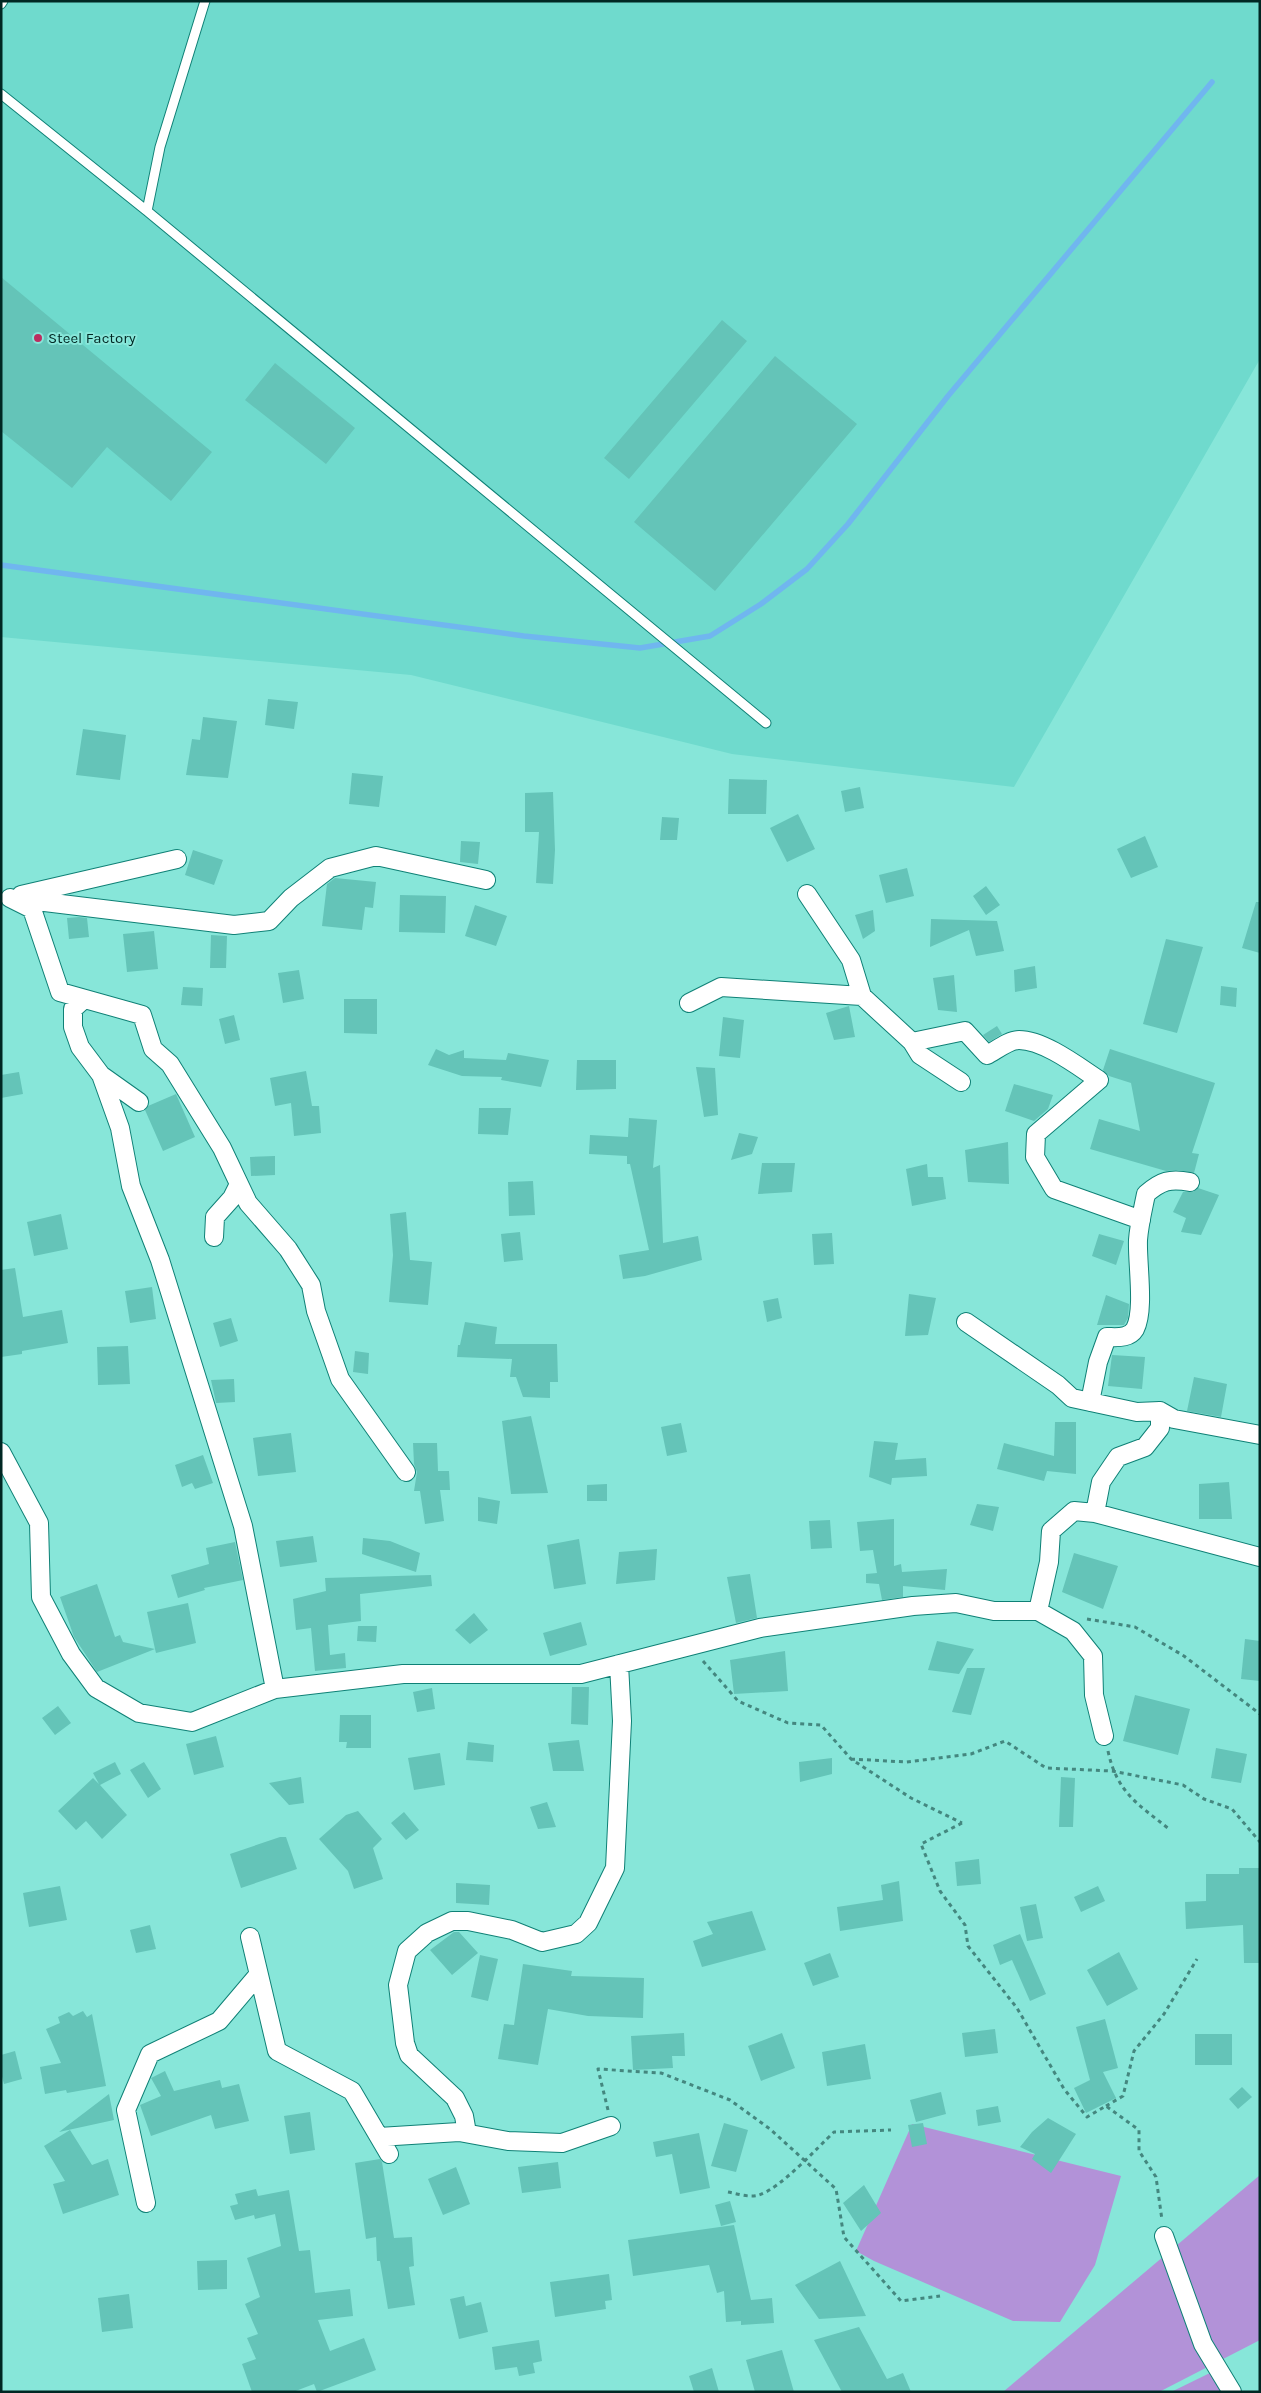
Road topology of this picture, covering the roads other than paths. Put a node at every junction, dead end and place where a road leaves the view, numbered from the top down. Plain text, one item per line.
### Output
1 (205, 1) edge
2 (1, 94) edge
3 (147, 211) junction
4 (766, 723) dead end
5 (177, 859) dead end
6 (486, 880) dead end
7 (807, 894) dead end
8 (6, 897) edge
9 (862, 996) junction
10 (84, 999) junction
11 (689, 1003) dead end
12 (912, 1042) junction
13 (101, 1075) junction
14 (961, 1082) dead end
15 (139, 1102) dead end
16 (1190, 1182) dead end
17 (239, 1184) junction
18 (1141, 1220) junction
19 (214, 1237) dead end
20 (966, 1322) dead end
21 (1090, 1402) junction
22 (1160, 1411) junction
23 (1260, 1435) edge
24 (1, 1452) edge
25 (406, 1472) dead end
26 (1095, 1513) junction
27 (1260, 1557) edge
28 (1038, 1611) junction
29 (619, 1664) junction
30 (275, 1689) junction
31 (1104, 1736) road end
32 (250, 1937) dead end
33 (258, 1975) junction
34 (612, 2126) road end
35 (466, 2133) junction
36 (379, 2137) junction
37 (389, 2154) dead end
38 (146, 2203) dead end
39 (1164, 2236) road end
40 (1232, 2392) edge

1 - 3 lane
2 - 3 lane
3 - 4 lane
5 - 8 street
6 - 8 street
7 - 9 street
8 - 10 street
9 - 11 street
9 - 12 street
10 - 13 street
10 - 17 street
12 - 14 street
12 - 18 street
13 - 15 street
13 - 30 street
16 - 18 street
17 - 19 street
17 - 25 street
18 - 21 street
20 - 21 street
21 - 22 street
22 - 23 street
22 - 26 street
24 - 30 street
26 - 27 street
26 - 28 street
28 - 29 street
28 - 31 street
29 - 30 street
29 - 35 street
32 - 33 street
33 - 36 street
33 - 38 street
34 - 35 street
35 - 36 street
36 - 37 street
39 - 40 street

